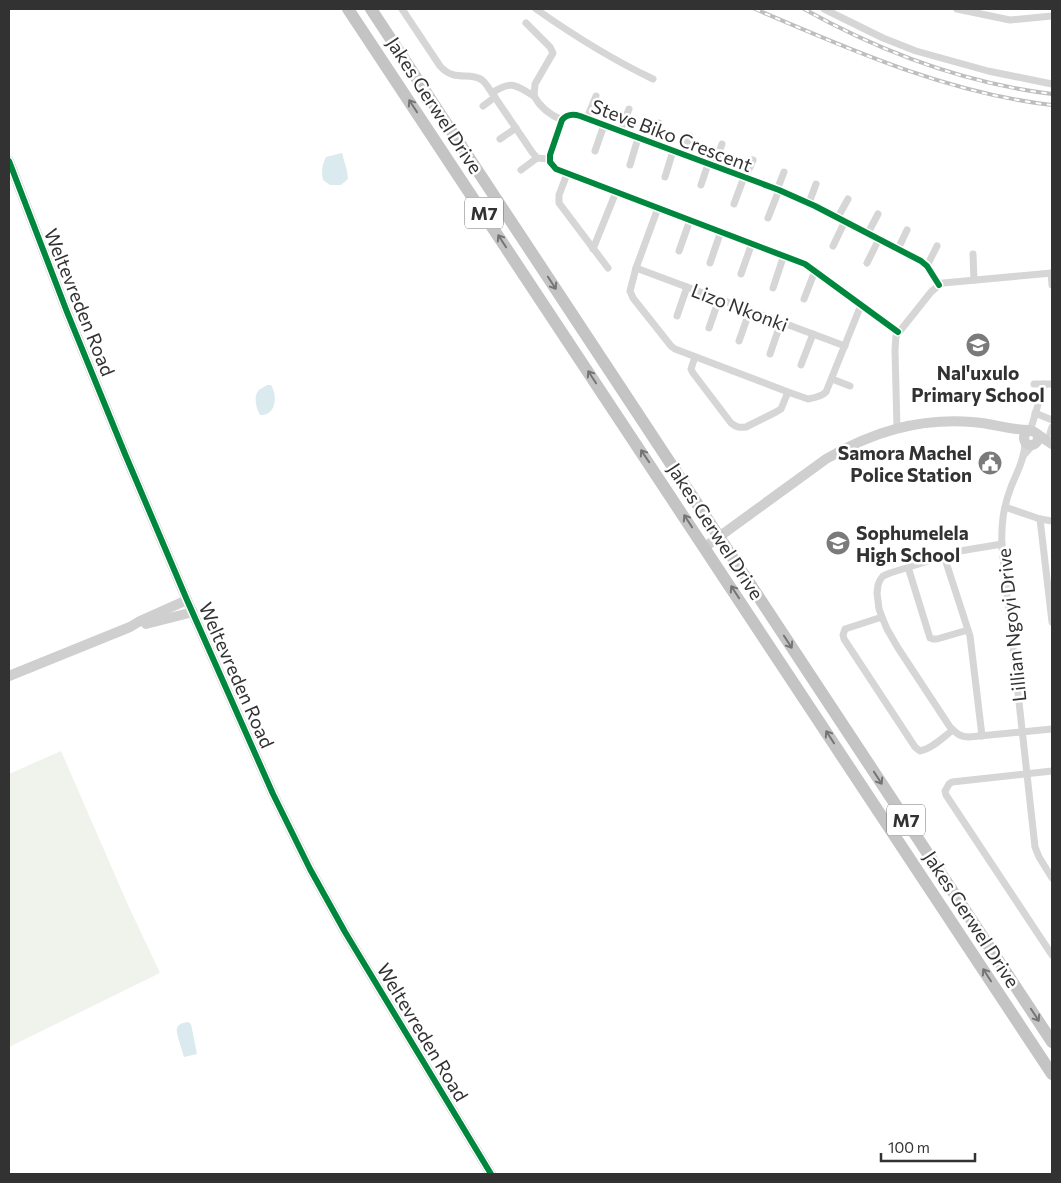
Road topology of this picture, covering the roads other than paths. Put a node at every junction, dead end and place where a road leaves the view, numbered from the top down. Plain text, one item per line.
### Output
1 (348, 9) edge
2 (372, 9) edge
3 (402, 9) edge
4 (536, 9) edge
5 (824, 9) edge
6 (957, 9) edge
7 (1052, 16) edge
8 (526, 23) dead end
9 (653, 79) dead end
10 (1052, 84) edge
11 (493, 95) junction
12 (534, 96) junction
13 (596, 96) dead end
14 (483, 106) dead end
15 (629, 109) dead end
16 (587, 118) junction
17 (562, 120) junction
18 (659, 123) dead end
19 (604, 125) junction
20 (516, 128) junction
21 (620, 131) junction
22 (690, 136) dead end
23 (638, 138) junction
24 (500, 139) dead end
25 (651, 143) junction
26 (722, 144) dead end
27 (674, 151) junction
28 (594, 152) dead end
29 (682, 154) junction
30 (537, 158) junction
31 (549, 159) junction
32 (753, 160) dead end
33 (9, 162) edge
34 (630, 165) dead end
35 (711, 165) junction
36 (521, 170) dead end
37 (784, 172) dead end
38 (566, 174) junction
39 (665, 177) dead end
40 (744, 178) junction
41 (816, 184) dead end
42 (701, 185) dead end
43 (778, 190) junction
44 (616, 192) junction
45 (848, 199) dead end
46 (809, 203) junction
47 (734, 204) dead end
48 (658, 208) junction
49 (878, 214) dead end
50 (768, 218) dead end
51 (842, 219) junction
52 (690, 220) junction
53 (907, 230) dead end
54 (721, 231) junction
55 (868, 233) junction
56 (879, 238) junction
57 (752, 243) junction
58 (833, 246) dead end
59 (937, 246) dead end
60 (898, 248) junction
61 (593, 249) junction
62 (679, 251) dead end
63 (972, 254) dead end
64 (784, 255) junction
65 (710, 263) dead end
66 (867, 263) dead end
67 (927, 266) junction
68 (608, 268) dead end
69 (636, 268) junction
70 (815, 271) junction
71 (1052, 273) edge
72 (741, 274) dead end
73 (974, 280) junction
74 (939, 284) junction
75 (1052, 285) edge
76 (687, 287) junction
77 (773, 288) dead end
78 (719, 299) junction
79 (804, 299) dead end
80 (861, 305) junction
81 (750, 310) junction
82 (677, 316) dead end
83 (781, 322) junction
84 (709, 328) dead end
85 (898, 332) junction
86 (813, 334) junction
87 (739, 341) dead end
88 (845, 346) junction
89 (770, 354) dead end
90 (694, 356) junction
91 (802, 365) dead end
92 (832, 378) junction
93 (1034, 384) dead end
94 (1044, 384) junction
95 (1052, 384) edge
96 (850, 386) dead end
97 (788, 392) junction
98 (1035, 413) junction
99 (1052, 420) edge
100 (897, 428) junction
101 (1031, 437) junction
102 (1052, 437) edge
103 (1005, 507) junction
104 (1040, 519) junction
105 (1052, 521) edge
106 (720, 536) junction
107 (1002, 544) junction
108 (705, 547) junction
109 (944, 556) junction
110 (908, 567) junction
111 (178, 578) junction
112 (187, 600) junction
113 (193, 612) junction
114 (160, 613) junction
115 (882, 617) junction
116 (1052, 622) edge
117 (130, 627) junction
118 (968, 630) junction
119 (9, 676) edge
120 (1052, 729) edge
121 (952, 730) junction
122 (1023, 732) junction
123 (982, 736) junction
124 (1052, 772) edge
125 (1028, 774) junction
126 (1052, 878) edge
127 (1052, 955) edge
128 (1052, 1042) edge
129 (1052, 1074) edge
130 (491, 1174) edge

108 -> 1 highway, Jakes Gerwel Drive / M7
2 -> 106 highway, Jakes Gerwel Drive / M7
3 - 11 street
4 - 9 street
5 - 10 street
6 - 7 street
8 - 12 street
11 - 12 street
11 - 14 street
11 - 20 street
12 - 17 street
13 - 16 street
15 - 21 street
16 - 17 street, Steve Biko Crescent
16 - 19 street, Steve Biko Crescent
17 - 31 street, Steve Biko Crescent
18 - 25 street
19 - 21 street, Steve Biko Crescent
19 - 28 street
20 - 24 street
20 - 30 street
21 - 23 street, Steve Biko Crescent
22 - 29 street
23 - 25 street, Steve Biko Crescent
23 - 34 street
25 - 27 street, Steve Biko Crescent
26 - 35 street
27 - 29 street, Steve Biko Crescent
27 - 39 street
29 - 35 street, Steve Biko Crescent
30 - 31 street
30 - 36 street
31 - 38 street
32 - 40 street
33 - 111 street, Weltevreden Road
35 - 40 street, Steve Biko Crescent
35 - 42 street
37 - 43 street
38 - 44 street
38 - 61 street
40 - 43 street, Steve Biko Crescent
40 - 47 street
41 - 46 street
43 - 46 street, Steve Biko Crescent
43 - 50 street
44 - 48 street
44 - 61 street
45 - 51 street
46 - 51 street, Steve Biko Crescent
48 - 52 street
48 - 69 street
49 - 55 street
51 - 55 street, Steve Biko Crescent
51 - 58 street
52 - 54 street
52 - 62 street
53 - 60 street
54 - 57 street
54 - 65 street
55 - 56 street, Steve Biko Crescent
56 - 60 street, Steve Biko Crescent
56 - 66 street
57 - 64 street
57 - 72 street
59 - 67 street
60 - 67 street, Steve Biko Crescent
61 - 68 street
63 - 73 street
64 - 70 street
64 - 77 street
67 - 74 street, Steve Biko Crescent
69 - 76 street, Lizo Nkonki
69 - 90 street
70 - 79 street
70 - 80 street
71 - 73 street
71 - 75 street
73 - 74 street
74 - 85 street
76 - 78 street, Lizo Nkonki
76 - 82 street
78 - 81 street, Lizo Nkonki
78 - 84 street
80 - 85 street
80 - 88 street
81 - 83 street, Lizo Nkonki
81 - 87 street
83 - 86 street, Lizo Nkonki
83 - 89 street
85 - 100 street
86 - 88 street, Lizo Nkonki
86 - 91 street
88 - 92 street
90 - 97 street
90 - 97 street
92 - 96 street
92 - 97 street
93 - 94 street
94 - 95 street
94 - 98 street, Lillian Ngoyi Drive
98 - 99 street
98 - 101 street, Lillian Ngoyi Drive
100 - 101 street
100 - 106 street
101 - 102 street
101 - 103 street, Lillian Ngoyi Drive
103 - 104 street
103 - 107 street, Lillian Ngoyi Drive
104 - 105 street
104 - 116 street
106 - 108 street
106 -> 128 highway, Jakes Gerwel Drive / M7
107 - 109 street
107 - 122 street, Lillian Ngoyi Drive
129 -> 108 highway, Jakes Gerwel Drive / M7
109 - 110 street
109 - 118 street
110 - 115 street
110 - 118 street
111 - 112 street, Weltevreden Road
111 - 114 street
112 - 113 street, Weltevreden Road
112 - 114 street
113 - 117 street
113 - 130 street, Weltevreden Road
114 - 117 street
115 - 121 street
115 - 121 street
117 - 119 street
118 - 123 street
120 - 122 street
121 - 123 street
122 - 123 street
122 - 125 street, Lillian Ngoyi Drive
124 - 125 street
125 - 126 street, Lillian Ngoyi Drive
125 - 127 street

